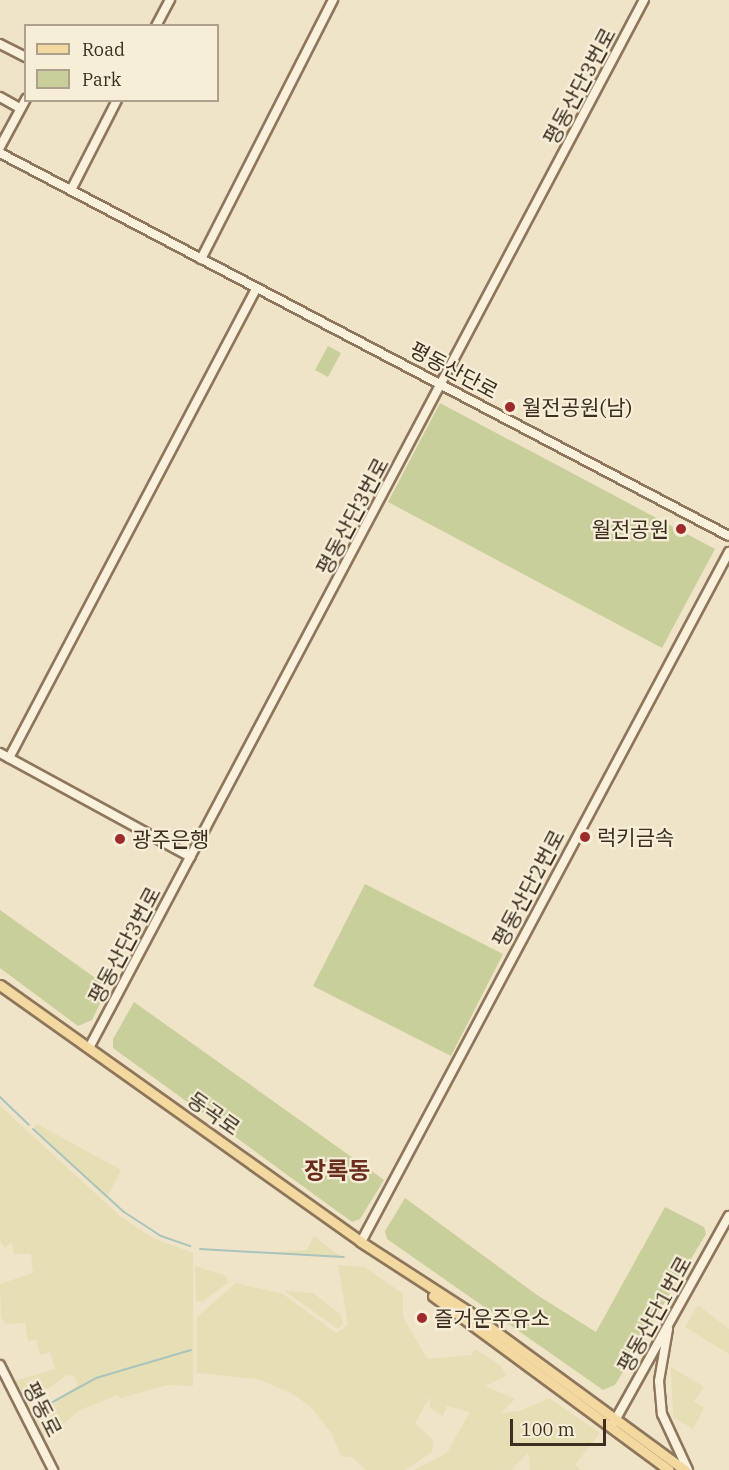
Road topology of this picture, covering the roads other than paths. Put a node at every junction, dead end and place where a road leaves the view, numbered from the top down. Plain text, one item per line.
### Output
1 (170, 0) edge
2 (333, 0) edge
3 (645, 0) edge
4 (157, 24) edge
5 (0, 44) edge
6 (24, 56) edge
7 (0, 98) edge
8 (24, 102) edge
9 (116, 102) edge
10 (20, 108) junction
11 (0, 147) edge
12 (0, 153) edge
13 (70, 190) junction
14 (201, 259) junction
15 (256, 289) junction
16 (443, 384) junction
17 (729, 536) edge
18 (729, 552) edge
19 (0, 753) edge
20 (9, 758) junction
21 (191, 857) junction
22 (0, 985) edge
23 (89, 1048) junction
24 (729, 1216) edge
25 (361, 1242) junction
26 (406, 1273) junction
27 (670, 1322) junction
28 (0, 1365) edge
29 (615, 1420) junction
30 (610, 1430) junction
31 (53, 1470) edge
32 (669, 1470) edge
33 (687, 1470) edge

1 - 4 street
2 - 14 street
3 - 16 street, 평동산단3번로
5 - 6 street
7 - 10 street
8 - 10 street
9 - 13 street
10 - 11 street
12 - 13 street, 평동산단로
13 - 14 street, 평동산단로
14 - 15 street, 평동산단로
15 - 16 street, 평동산단로
15 - 20 street
16 - 17 street, 평동산단로
16 - 21 street, 평동산단3번로
18 - 25 street, 평동산단2번로
19 - 20 street
20 - 21 street
21 - 23 street, 평동산단3번로
22 - 23 main road, 동곡로
23 - 25 main road, 동곡로
24 - 27 street, 평동산단1번로
25 - 26 main road, 동곡로
26 - 29 main road, 동곡로
26 - 30 main road, 동곡로
27 - 29 street, 평동산단1번로
27 - 33 street
28 - 31 street, 평동로
29 - 30 street, 평동산단1번로
29 - 33 main road, 동곡로
30 - 32 main road, 동곡로

